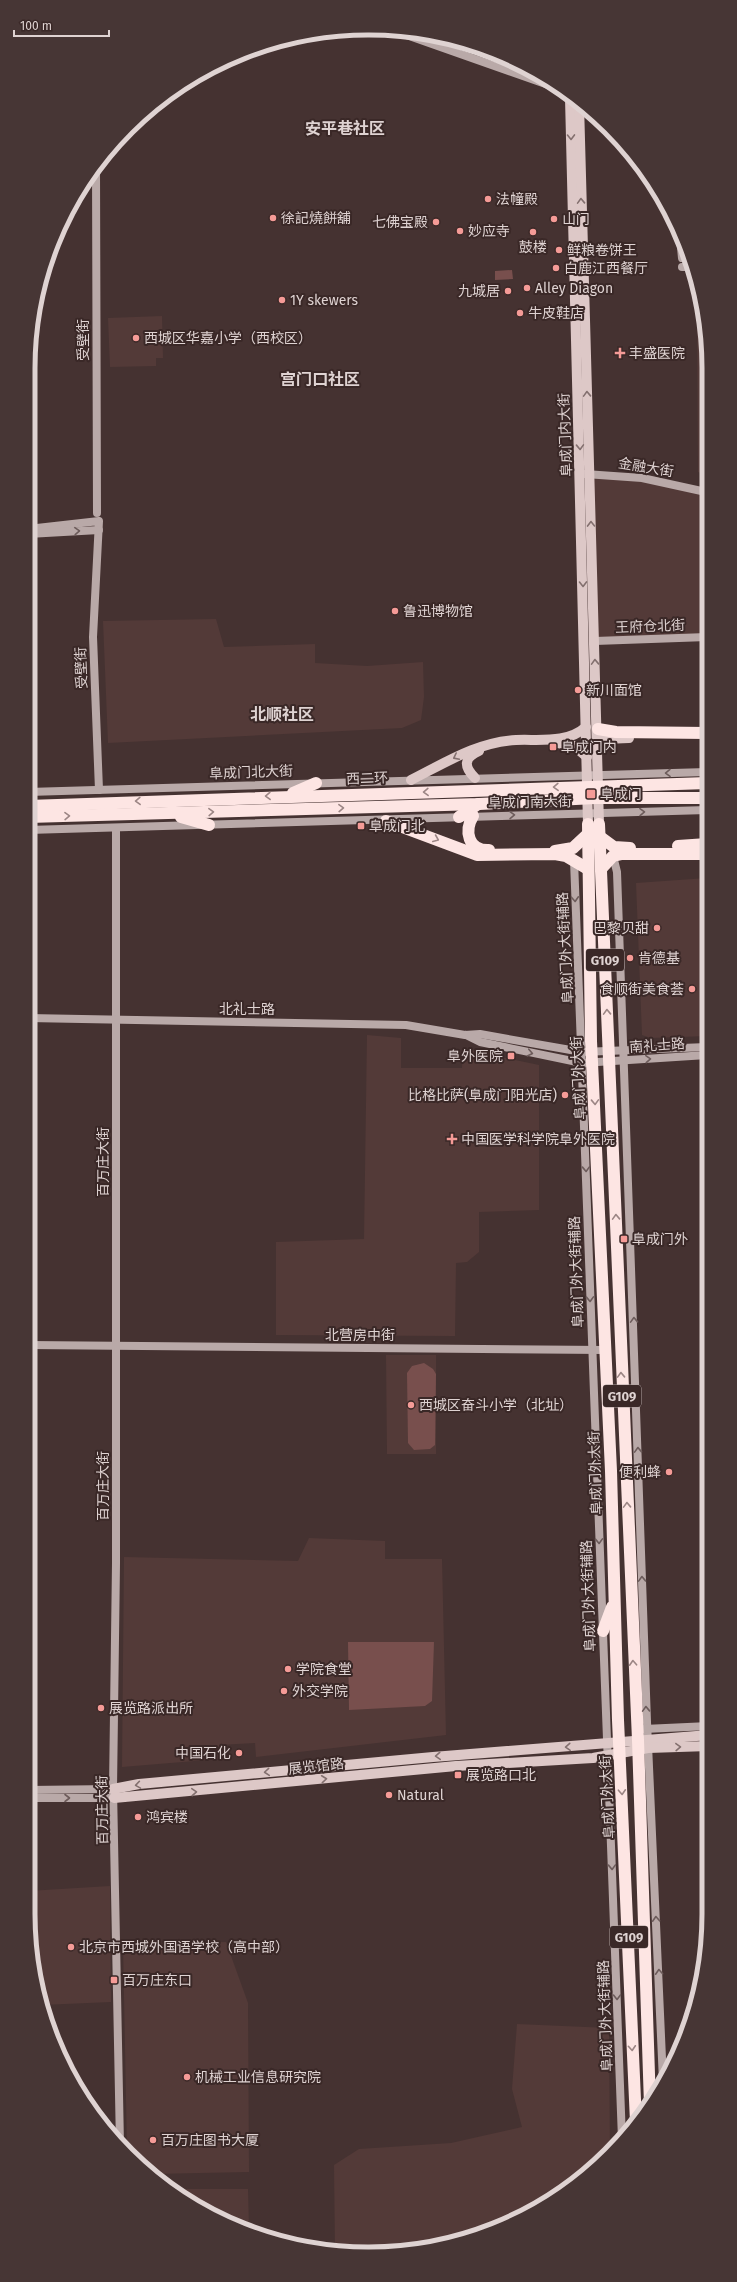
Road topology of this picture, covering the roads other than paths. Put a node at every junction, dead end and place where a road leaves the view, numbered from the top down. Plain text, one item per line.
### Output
1 (417, 39) edge
2 (536, 81) edge
3 (570, 103) edge
4 (579, 110) edge
5 (96, 176) edge
6 (682, 254) edge
7 (682, 258) dead end
8 (585, 474) junction
9 (702, 491) edge
10 (97, 513) dead end
11 (99, 526) junction
12 (35, 529) edge
13 (35, 533) edge
14 (702, 637) edge
15 (595, 641) junction
16 (592, 728) junction
17 (702, 733) edge
18 (702, 738) edge
19 (598, 744) junction
20 (587, 757) junction
21 (702, 772) edge
22 (475, 778) junction
23 (411, 780) junction
24 (316, 783) junction
25 (702, 783) edge
26 (99, 790) junction
27 (35, 792) edge
28 (286, 796) junction
29 (702, 798) edge
30 (479, 804) junction
31 (35, 806) edge
32 (702, 810) edge
33 (170, 813) junction
34 (473, 816) junction
35 (35, 817) edge
36 (460, 817) junction
37 (386, 821) junction
38 (209, 824) junction
39 (116, 828) junction
40 (594, 829) junction
41 (35, 830) edge
42 (702, 844) edge
43 (702, 854) edge
44 (613, 856) junction
45 (574, 860) junction
46 (588, 869) junction
47 (601, 869) junction
48 (35, 1018) edge
49 (116, 1021) junction
50 (702, 1047) edge
51 (623, 1050) junction
52 (702, 1055) edge
53 (587, 1057) junction
54 (609, 1057) junction
55 (624, 1061) junction
56 (35, 1344) edge
57 (115, 1346) junction
58 (591, 1350) junction
59 (605, 1350) junction
60 (614, 1602) junction
61 (603, 1631) junction
62 (702, 1727) edge
63 (702, 1735) edge
64 (643, 1739) junction
65 (607, 1744) junction
66 (702, 1745) edge
67 (620, 1747) junction
68 (608, 1756) junction
69 (35, 1790) edge
70 (113, 1794) junction
71 (35, 1798) edge
72 (662, 2071) edge
73 (650, 2093) edge
74 (636, 2113) edge
75 (622, 2130) edge
76 (120, 2135) edge

1 - 2 street
3 -> 8 main road, 阜成门内大街
8 -> 4 main road, 阜成门内大街
5 - 10 street, 受壁街
6 - 7 street
8 - 9 street, 金融大街
15 -> 8 main road, 阜成门内大街
8 -> 16 main road, 阜成门内大街
11 - 12 street
13 -> 11 street
11 - 26 street, 受壁街
14 - 15 street, 王府仓北街
16 -> 15 main road, 阜成门内大街
16 - 17 highway
16 - 19 main road, 阜成门内大街
16 - 20 main road, 阜成门内大街
16 -> 23 main road
18 - 19 main road
19 - 40 main road, 阜成门内大街
20 - 22 main road
20 - 40 main road, 阜成门内大街
21 -> 22 street, 阜成门南大街
22 - 23 street, 阜成门北大街
23 - 24 street, 阜成门北大街
24 - 26 street, 阜成门北大街
24 - 28 highway
25 -> 28 highway, 西二环
26 - 27 street, 阜成门北大街
28 -> 31 highway, 西二环
29 - 30 highway
33 -> 30 highway
30 - 36 highway
34 -> 32 street, 阜成门南大街
35 -> 33 highway
33 - 38 highway
34 - 36 street
34 - 40 highway
36 - 37 street
37 - 38 street
37 -> 45 highway
38 - 39 street
39 - 41 street
39 - 49 street, 百万庄大街
40 - 42 highway
40 - 46 highway, 阜成门外大街 / G109
40 - 47 highway, G109
43 - 44 highway
44 - 47 highway
44 - 51 street
45 - 46 highway
45 -> 53 street, 阜成门外大街辅路
46 - 53 highway, 阜成门外大街 / G109
54 -> 47 highway, G109
48 - 49 street, 北礼士路
49 - 53 street, 北礼士路
49 - 57 street, 百万庄大街
50 - 51 street
51 - 54 street
51 - 55 street
55 -> 52 street, 南礼士路
53 - 54 street, 北礼士路
53 -> 58 street, 阜成门外大街辅路
53 -> 59 highway, 阜成门外大街 / G109
54 - 55 street, 南礼士路
64 -> 54 highway, G109
64 -> 55 street
56 - 57 street, 北营房中街
57 - 58 street, 北营房中街
57 - 70 street, 百万庄大街
58 - 59 street, 北营房中街
58 -> 61 street, 阜成门外大街辅路
59 - 60 highway, 阜成门外大街 / G109
60 - 61 highway
60 - 67 highway, 阜成门外大街 / G109
61 - 65 street, 阜成门外大街辅路
62 - 64 street
63 - 64 main road
64 -> 66 main road
64 - 67 main road
72 -> 64 street
64 - 73 highway, G109
65 - 67 main road, 展览馆路
65 - 68 street, 阜成门外大街辅路
65 -> 70 main road, 展览馆路
67 - 68 main road, 展览馆路
67 -> 74 highway, 阜成门外大街 / G109
70 -> 68 main road, 展览馆路
68 -> 75 street, 阜成门外大街辅路
69 - 70 street, 展览馆路
71 -> 70 street, 展览馆路
70 - 76 street, 百万庄大街

